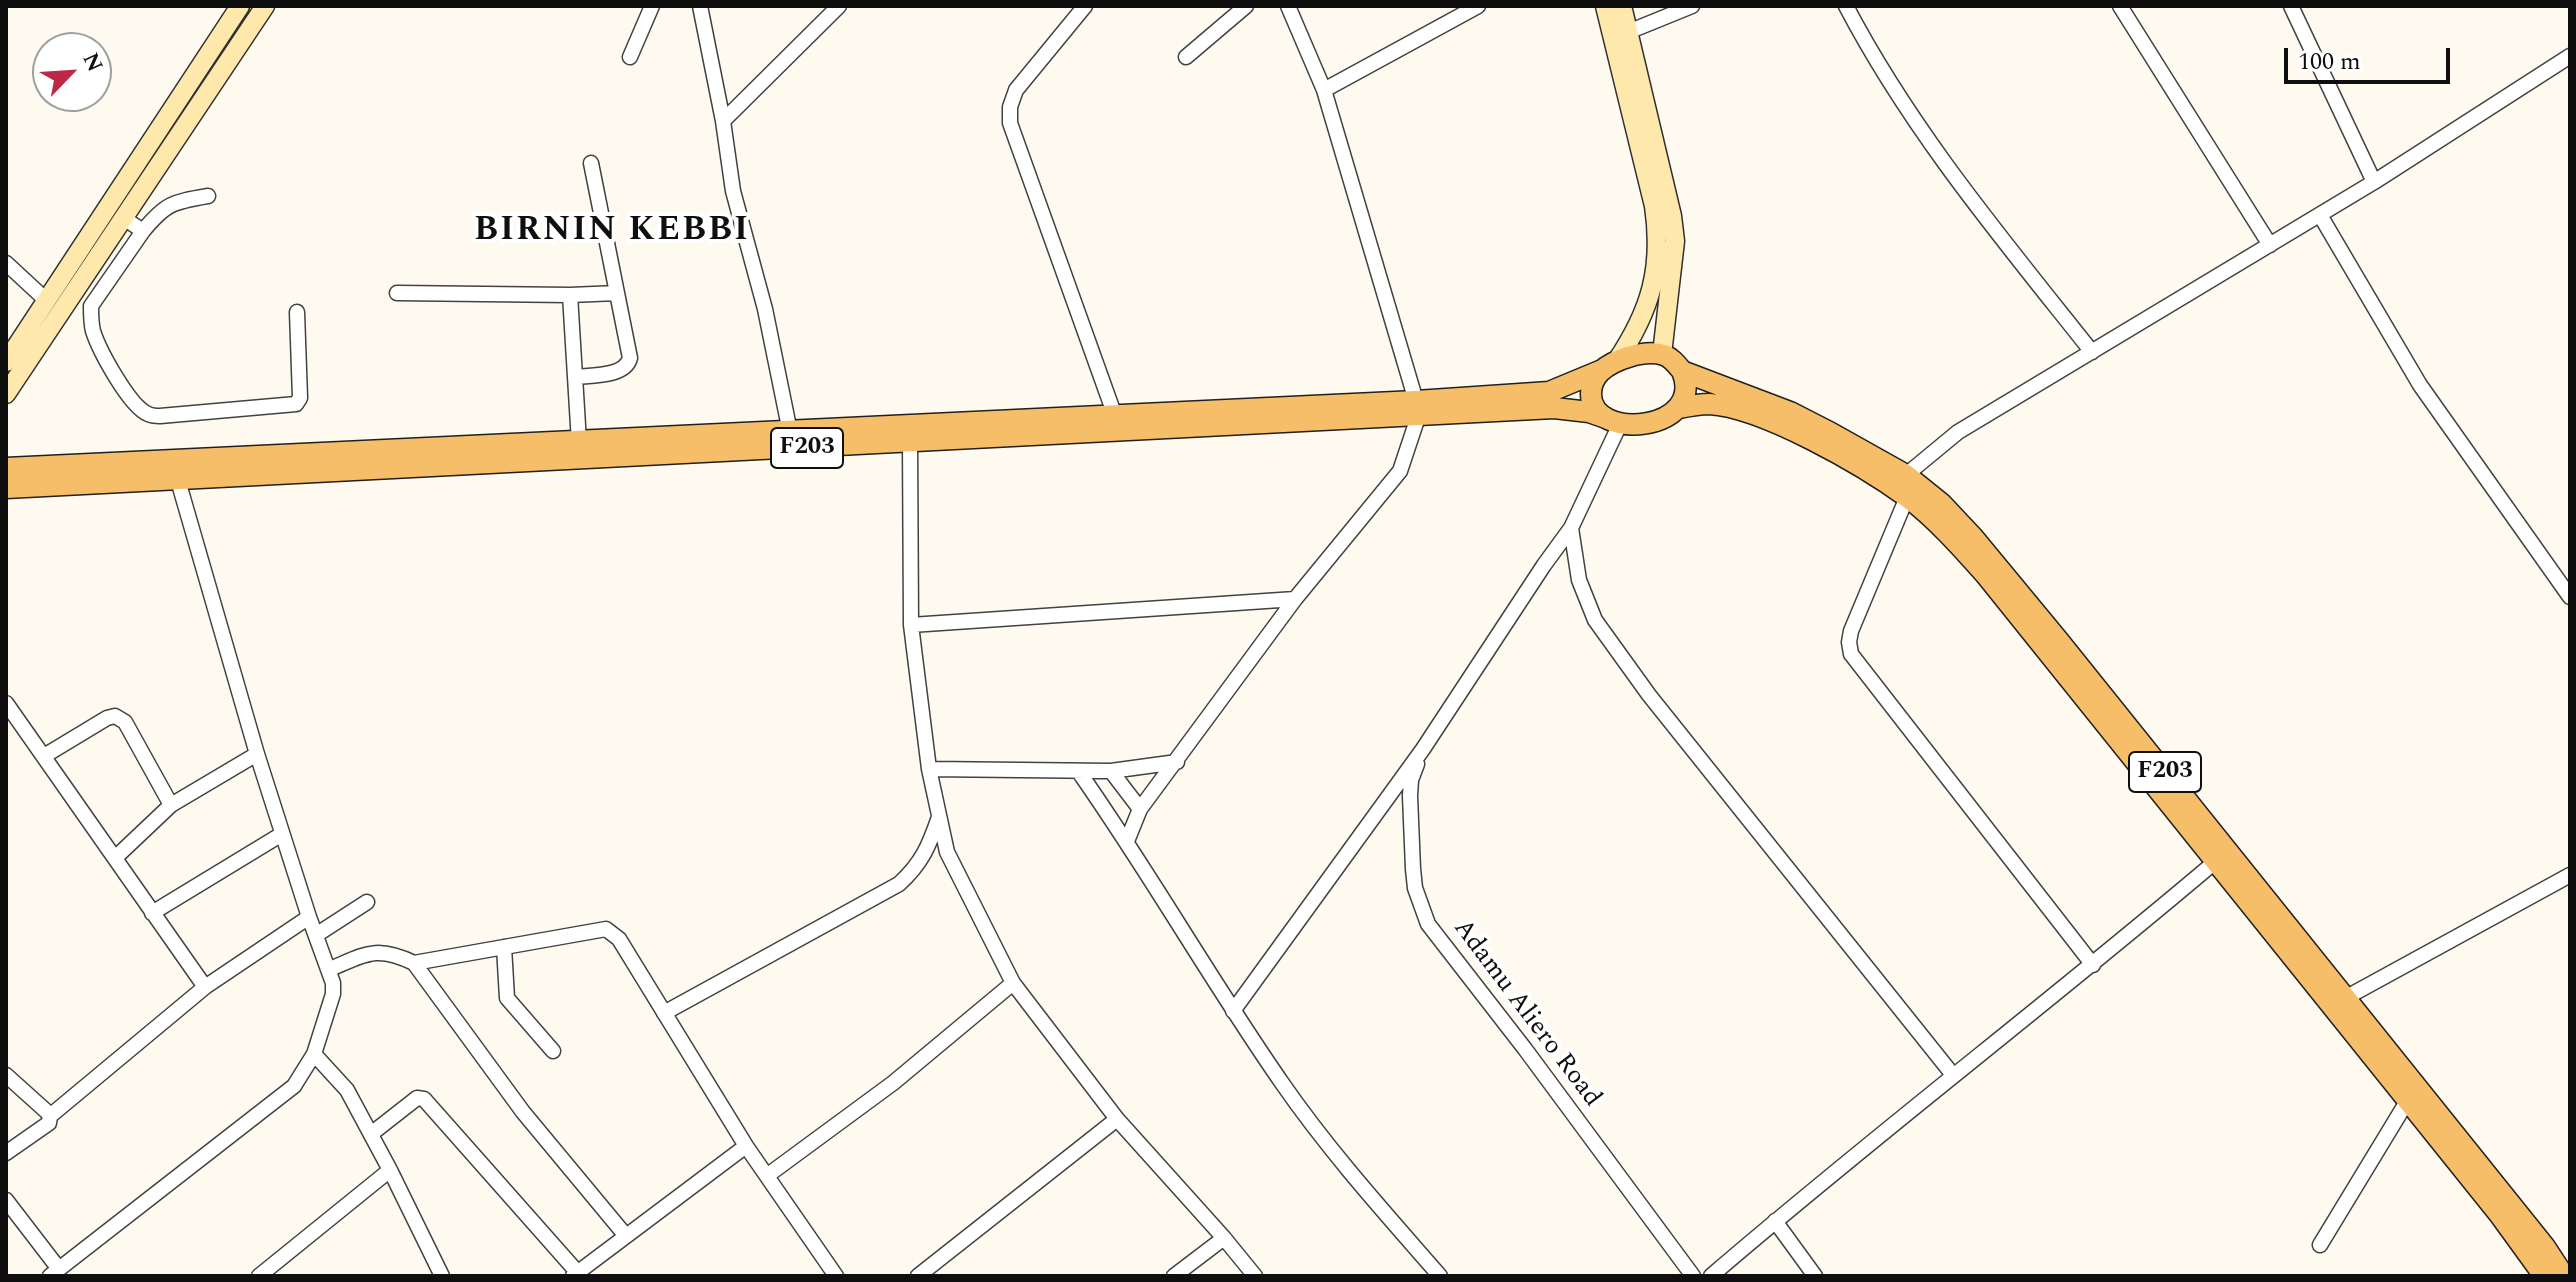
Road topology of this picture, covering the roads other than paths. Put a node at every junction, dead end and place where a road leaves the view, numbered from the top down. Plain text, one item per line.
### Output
1 (240, 6) edge
2 (265, 6) edge
3 (652, 6) edge
4 (700, 6) edge
5 (839, 6) edge
6 (1085, 6) edge
7 (1246, 6) edge
8 (1288, 6) edge
9 (1478, 6) edge
10 (1605, 6) edge
11 (1622, 6) edge
12 (1692, 6) edge
13 (1846, 6) edge
14 (2120, 6) edge
15 (2291, 6) edge
16 (1628, 32) junction
17 (2570, 56) edge
18 (630, 57) dead end
19 (1186, 57) dead end
20 (1324, 90) junction
21 (723, 121) junction
22 (591, 163) dead end
23 (2374, 182) junction
24 (208, 196) dead end
25 (108, 207) junction
26 (2320, 215) junction
27 (125, 219) junction
28 (143, 231) junction
29 (2270, 245) junction
30 (6, 263) edge
31 (397, 293) dead end
32 (617, 293) junction
33 (570, 295) junction
34 (47, 301) junction
35 (297, 312) dead end
36 (2092, 352) junction
37 (1662, 354) junction
38 (6, 362) edge
39 (1609, 366) junction
40 (1682, 371) junction
41 (575, 377) junction
42 (6, 394) edge
43 (1679, 408) junction
44 (1417, 409) junction
45 (1115, 416) junction
46 (1613, 421) junction
47 (790, 432) junction
48 (579, 442) junction
49 (910, 442) junction
50 (6, 468) edge
51 (1906, 475) junction
52 (177, 477) junction
53 (6, 488) edge
54 (1907, 497) junction
55 (1571, 528) junction
56 (2570, 597) edge
57 (1295, 599) junction
58 (911, 625) junction
59 (6, 703) edge
60 (1423, 749) junction
61 (257, 754) junction
62 (44, 756) junction
63 (1177, 762) junction
64 (929, 769) junction
65 (1111, 771) junction
66 (1079, 772) junction
67 (171, 805) junction
68 (1140, 809) junction
69 (939, 817) junction
70 (282, 834) junction
71 (1127, 841) junction
72 (115, 858) junction
73 (2216, 861) junction
74 (2570, 875) edge
75 (367, 902) dead end
76 (152, 913) junction
77 (309, 917) junction
78 (316, 935) junction
79 (504, 947) junction
80 (414, 963) junction
81 (2093, 965) junction
82 (330, 969) junction
83 (1013, 983) junction
84 (205, 987) junction
85 (2347, 997) junction
86 (1233, 1011) junction
87 (664, 1013) junction
88 (553, 1051) dead end
89 (314, 1054) junction
90 (6, 1075) edge
91 (1953, 1075) junction
92 (2413, 1094) junction
93 (50, 1116) junction
94 (1117, 1119) junction
95 (371, 1134) junction
96 (746, 1146) junction
97 (6, 1153) edge
98 (390, 1170) junction
99 (768, 1175) junction
100 (6, 1200) edge
101 (1775, 1221) junction
102 (626, 1236) junction
103 (1224, 1238) junction
104 (2320, 1245) dead end
105 (54, 1273) edge
106 (575, 1274) edge
107 (259, 1276) edge
108 (442, 1276) edge
109 (836, 1276) edge
110 (918, 1276) edge
111 (1174, 1276) edge
112 (1255, 1276) edge
113 (1440, 1276) edge
114 (1693, 1276) edge
115 (1711, 1276) edge
116 (1815, 1276) edge
117 (2544, 1276) edge
118 (2564, 1276) edge

1 - 25 street
2 - 27 street
3 - 18 street
4 - 21 street
5 - 21 street
6 - 45 street
7 - 19 street
8 - 20 street
9 - 20 street
10 - 39 street
11 - 16 street
12 - 16 street
13 - 36 street
14 - 29 street
15 - 23 street
16 - 37 street
17 - 23 street
20 - 44 street
21 - 47 street
22 - 32 street
23 - 26 street
24 - 28 street
25 - 27 street
25 - 34 street
26 - 29 street
26 - 56 street
27 - 28 street
27 - 42 street
28 - 35 street
29 - 36 street
30 - 34 street
31 - 33 street
32 - 33 street
32 - 41 street
33 - 41 street
34 - 38 street
36 - 51 street
37 - 39 main road
37 - 40 main road
39 - 44 main road, F203
39 - 46 main road
40 - 43 main road
40 - 51 main road, F203
41 - 48 street
43 - 46 main road
43 - 54 main road, F203
44 - 45 main road, F203
44 - 46 main road, F203
44 - 49 main road, F203
44 - 57 street
45 - 47 main road, F203
46 - 55 street
47 - 48 main road, F203
48 - 50 main road, F203
49 - 52 main road, F203
49 - 58 street
51 - 85 main road, F203
52 - 53 main road, F203
52 - 61 street
54 - 73 main road, F203
54 - 81 street
55 - 60 street
55 - 91 street
57 - 58 street
57 - 63 street
58 - 64 street
59 - 62 street
60 - 86 street
60 - 114 street, Adamu Aliero Road
61 - 67 street
61 - 70 street
62 - 67 street
62 - 72 street
63 - 65 street
63 - 68 street
64 - 66 street
64 - 69 street
65 - 66 street
65 - 68 street
66 - 71 street
67 - 72 street
68 - 71 street
69 - 83 street
69 - 87 street
70 - 76 street
70 - 77 street
71 - 86 street
72 - 76 street
73 - 81 street
73 - 92 main road, F203
74 - 85 street
75 - 78 street
76 - 84 street
77 - 78 street
77 - 84 street
78 - 82 street
79 - 80 street
79 - 87 street
79 - 88 street
80 - 82 street
80 - 102 street
81 - 91 street
82 - 89 street
83 - 94 street
83 - 99 street
84 - 93 street
85 - 92 main road, F203
86 - 113 street
87 - 96 street
89 - 95 street
89 - 105 street
90 - 93 street
91 - 101 street
92 - 104 street
92 - 117 main road, F203
92 - 118 main road, F203
93 - 97 street
94 - 103 street
94 - 110 street
95 - 98 street
95 - 106 street
96 - 99 street
96 - 102 street
98 - 107 street
98 - 108 street
99 - 109 street
100 - 105 street
101 - 115 street
101 - 116 street
102 - 106 street
103 - 111 street
103 - 112 street

